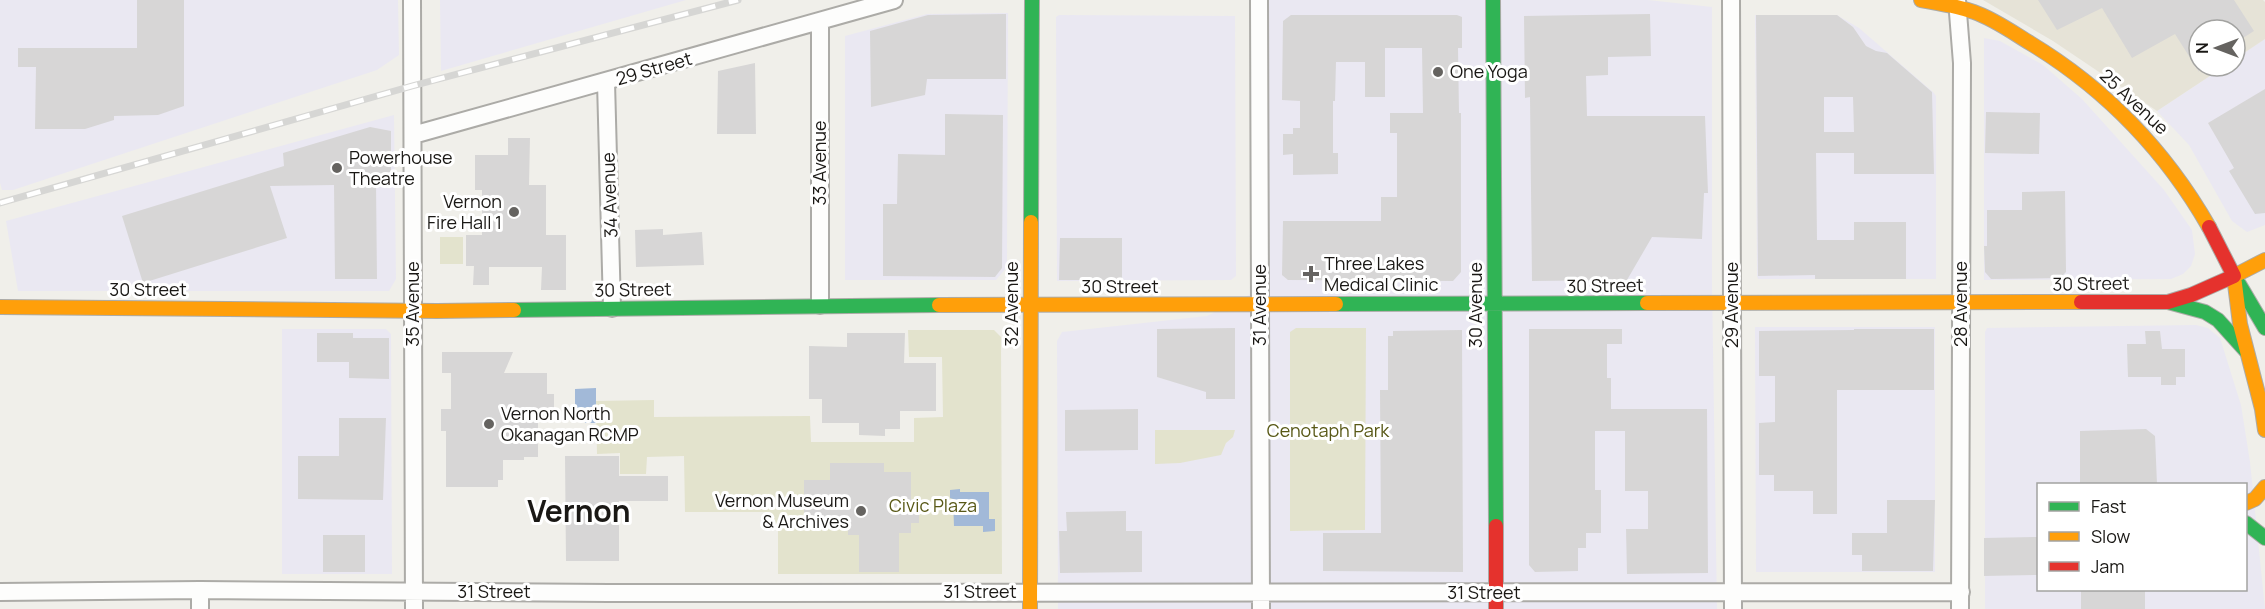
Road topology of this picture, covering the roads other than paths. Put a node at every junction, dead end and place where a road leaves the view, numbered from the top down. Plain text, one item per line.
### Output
1 (412, 0) edge
2 (894, 0) edge
3 (1032, 0) edge
4 (1259, 0) edge
5 (1494, 0) edge
6 (1731, 0) edge
7 (1921, 0) edge
8 (1957, 4) edge
9 (820, 21) junction
10 (606, 82) junction
11 (413, 135) junction
12 (2265, 260) edge
13 (2234, 276) junction
14 (1732, 302) junction
15 (2168, 302) junction
16 (1260, 304) junction
17 (1960, 304) junction
18 (820, 305) junction
19 (1030, 305) junction
20 (1493, 305) junction
21 (0, 308) edge
22 (612, 308) junction
23 (413, 310) junction
24 (2265, 328) edge
25 (2248, 354) junction
26 (2265, 430) edge
27 (2265, 487) edge
28 (2247, 503) edge
29 (2247, 524) edge
30 (2265, 538) edge
31 (200, 590) junction
32 (0, 592) edge
33 (822, 592) junction
34 (414, 601) edge
35 (609, 601) edge
36 (1030, 601) edge
37 (1261, 601) edge
38 (1496, 601) edge
39 (1733, 601) edge
40 (1960, 601) edge
41 (200, 609) edge
42 (822, 609) edge

1 - 11 street, 35 Avenue
2 - 9 street, 29 Street
3 - 19 street, 32 Avenue
4 - 16 street, 31 Avenue
5 - 20 street, 30 Avenue
6 - 14 street, 29 Avenue
7 - 8 street
8 - 13 street, 25 Avenue
8 - 17 street, 28 Avenue
9 - 10 street, 29 Street
9 - 18 street, 33 Avenue
10 - 11 street, 29 Street
10 - 22 street, 34 Avenue
11 - 23 street, 35 Avenue
12 - 13 street, 30 Street
13 - 15 street, 30 Street
13 - 24 street, 25 Avenue
13 - 25 street, 25 Avenue
14 - 17 street, 30 Street
14 - 20 street, 30 Street
14 - 39 street, 29 Avenue
15 - 17 street, 30 Street
15 - 25 street
16 - 19 street, 30 Street
16 - 20 street, 30 Street
16 - 37 street, 31 Avenue
17 - 40 street, 28 Avenue
18 - 19 street, 30 Street
18 - 22 street, 30 Street
19 - 36 street, 32 Avenue
20 - 38 street, 30 Avenue
21 - 23 street, 30 Street
22 - 23 street, 30 Street
23 - 34 street, 35 Avenue
25 - 26 street, 25 Avenue
27 - 28 street
29 - 30 street
31 - 32 street, 31 Street
31 - 34 street, 31 Street
31 - 41 street
33 - 35 street, 31 Street
33 - 36 street, 31 Street
33 - 42 street
34 - 35 street, 31 Street
36 - 37 street, 31 Street
37 - 38 street, 31 Street
38 - 39 street, 31 Street
39 - 40 street, 31 Street

